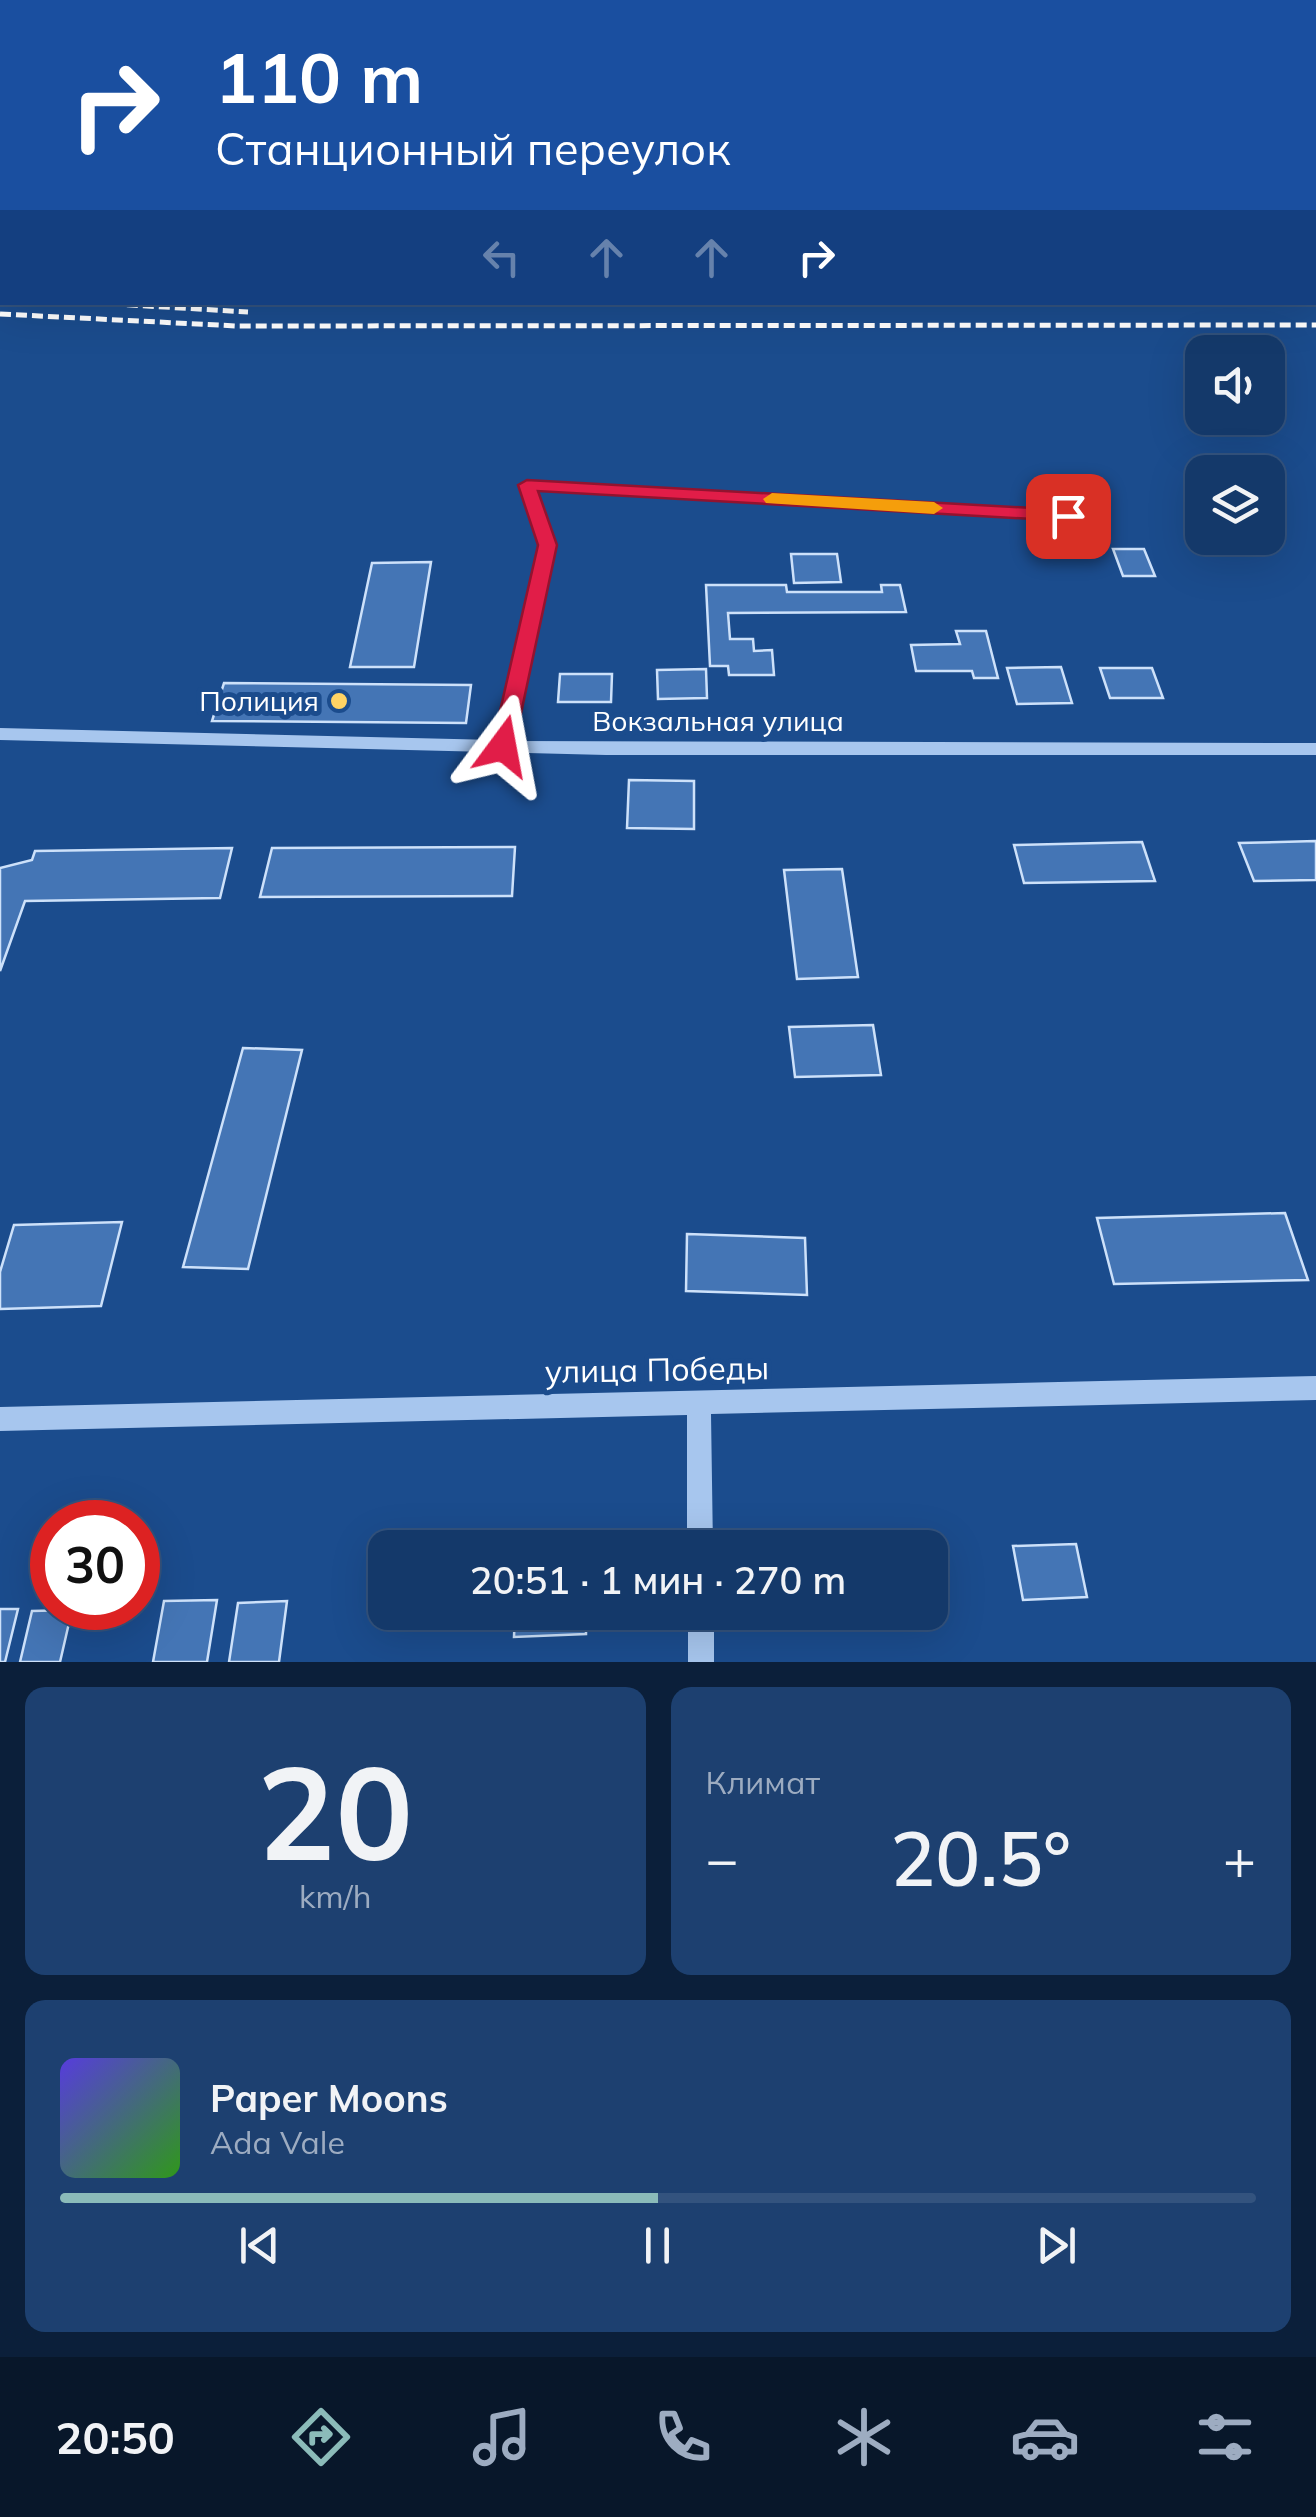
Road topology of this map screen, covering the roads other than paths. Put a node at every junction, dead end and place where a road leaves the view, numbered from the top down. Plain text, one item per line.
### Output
1 (1068, 516) dead end
2 (0, 734) edge
3 (503, 746) junction
4 (1316, 749) edge
5 (1316, 1388) edge
6 (698, 1401) junction
7 (0, 1419) edge
8 (700, 1530) edge
9 (701, 1630) edge
10 (702, 1662) edge

1 - 3 street
2 - 3 street, Вокзальная улица
3 - 4 street, Вокзальная улица
5 - 6 street, улица Победы
6 - 7 street, улица Победы
6 - 8 street
9 - 10 street

